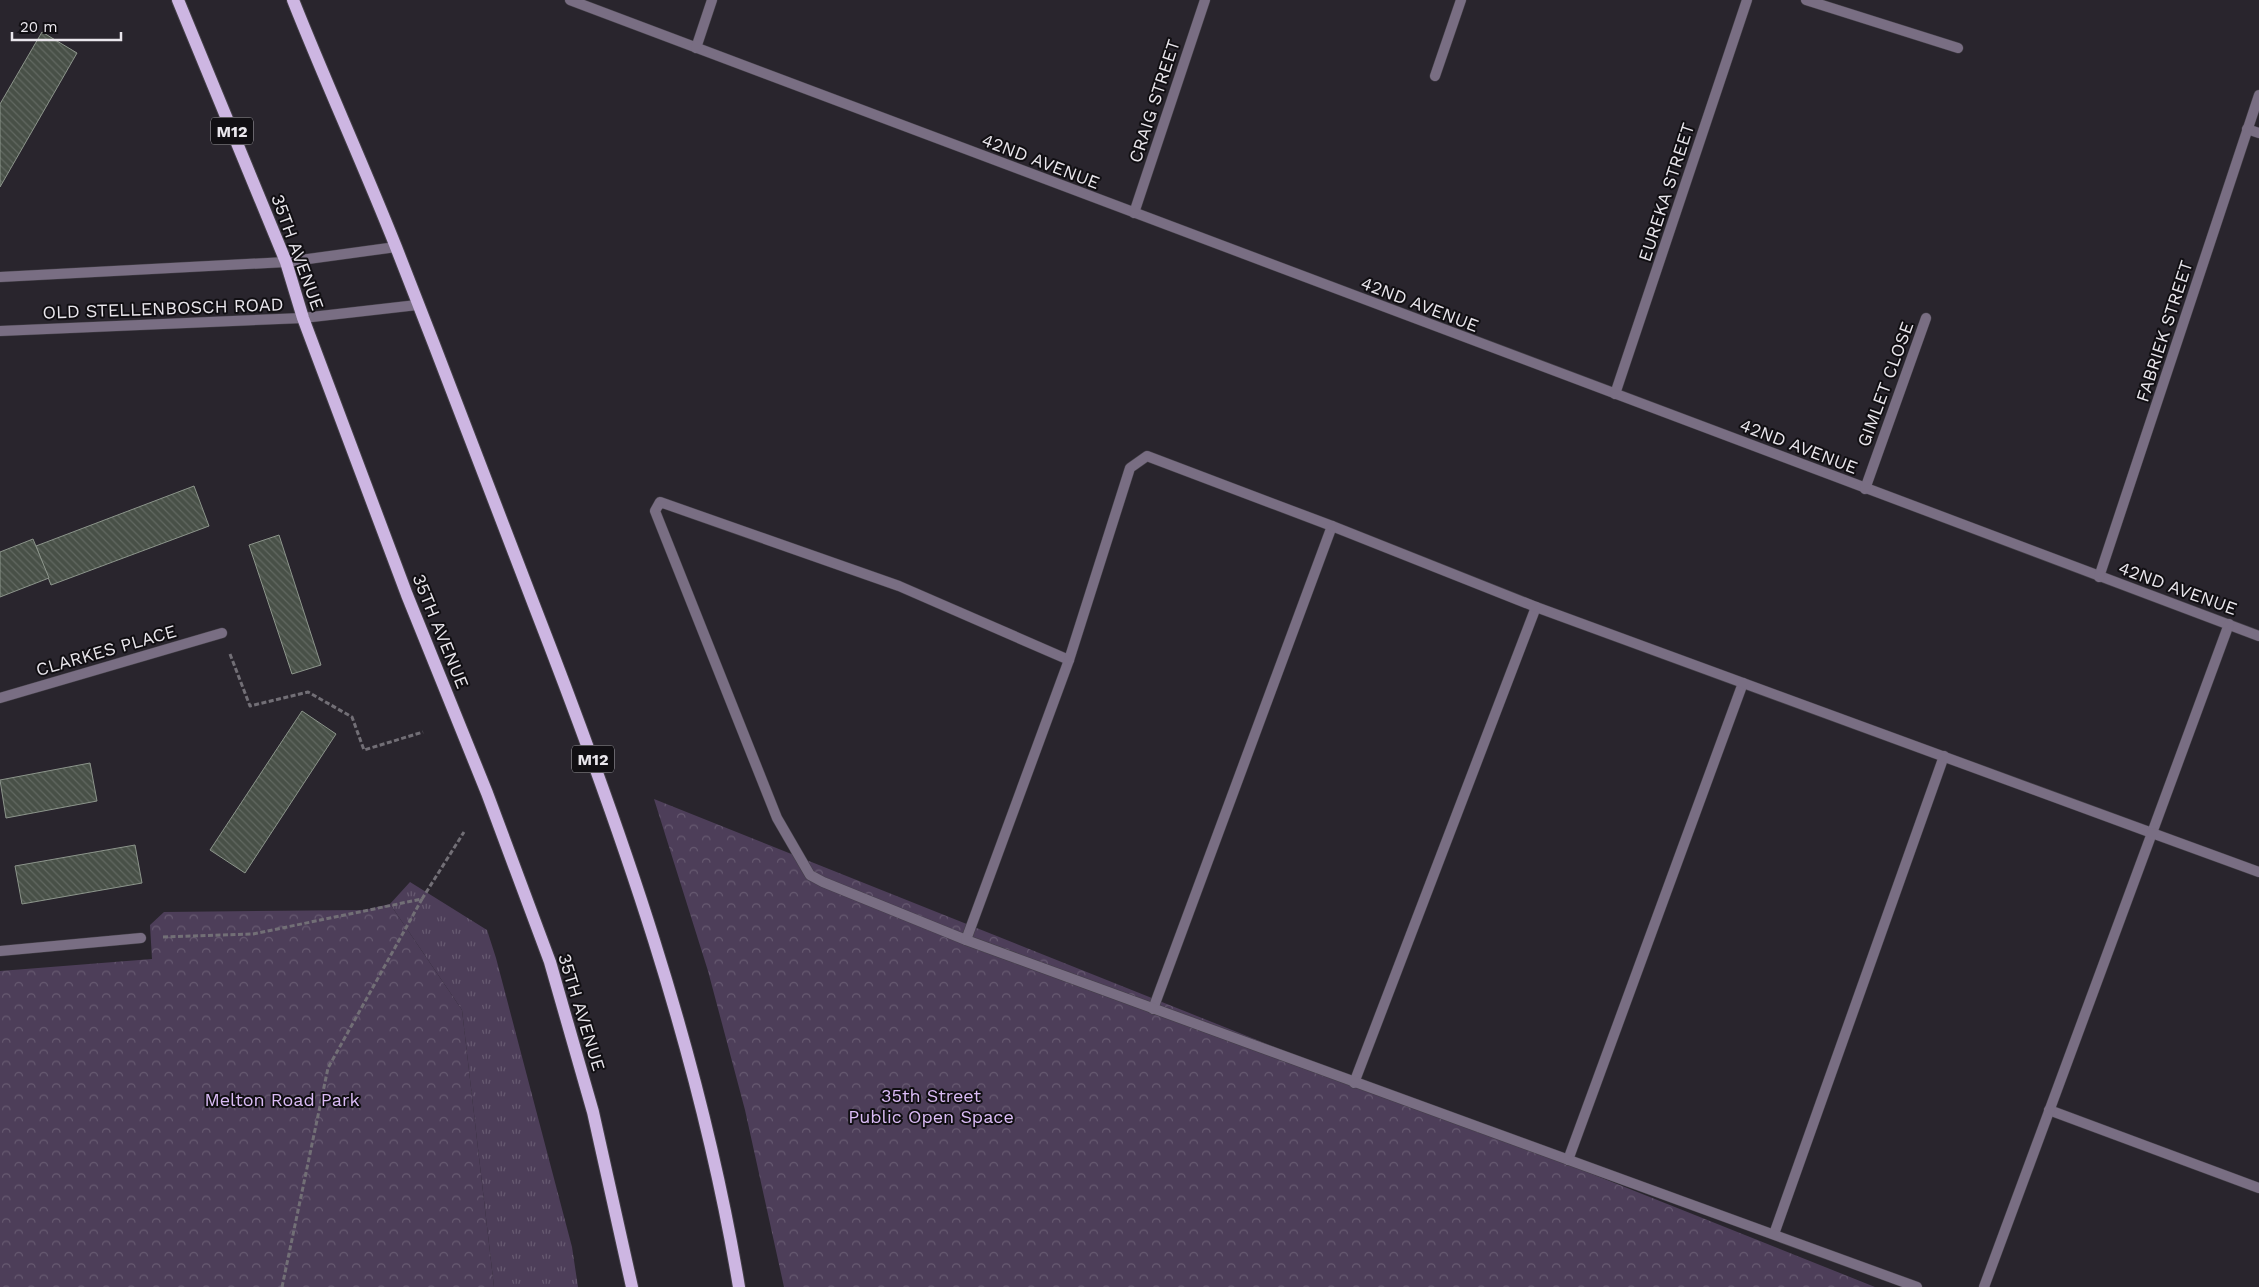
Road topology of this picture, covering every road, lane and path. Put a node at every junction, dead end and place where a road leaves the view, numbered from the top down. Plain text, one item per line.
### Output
1 (178, 0) edge
2 (293, 0) edge
3 (570, 0) edge
4 (712, 0) edge
5 (1205, 0) edge
6 (1460, 0) edge
7 (1747, 0) edge
8 (1806, 0) edge
9 (696, 48) junction
10 (1958, 48) dead end
11 (1434, 76) dead end
12 (2259, 95) edge
13 (2248, 130) junction
14 (2259, 133) edge
15 (1134, 213) junction
16 (396, 247) junction
17 (286, 262) junction
18 (0, 277) edge
19 (417, 305) junction
20 (303, 318) junction
21 (1926, 318) dead end
22 (0, 331) edge
23 (1615, 394) junction
24 (1865, 489) junction
25 (1332, 526) junction
26 (2099, 577) junction
27 (1536, 607) junction
28 (2229, 624) junction
29 (222, 633) joint
30 (2259, 636) edge
31 (1069, 660) junction
32 (1743, 683) junction
33 (0, 698) edge
34 (422, 732) dead end
35 (1944, 756) junction
36 (464, 832) dead end
37 (2152, 833) junction
38 (2259, 872) edge
39 (422, 899) junction
40 (140, 938) joint
41 (966, 940) junction
42 (0, 951) edge
43 (1152, 1009) junction
44 (1354, 1083) junction
45 (2049, 1110) junction
46 (1568, 1160) junction
47 (2259, 1188) edge
48 (1774, 1234) junction
49 (282, 1287) edge
50 (632, 1287) edge
51 (739, 1287) edge
52 (1916, 1287) edge
53 (1984, 1287) edge

1 - 17 main road, 35TH AVENUE / M12
2 - 16 main road, M12
3 - 9 street, 42ND AVENUE
4 - 9 street
5 - 15 street, CRAIG STREET
6 - 11 street
7 - 23 street, EUREKA STREET
8 - 10 street
9 - 15 street, 42ND AVENUE
12 - 13 street, FABRIEK STREET
13 - 14 street
13 - 26 street, FABRIEK STREET
15 - 23 street, 42ND AVENUE
16 - 17 street, OLD STELLENBOSCH ROAD
16 - 19 main road, M12
17 - 18 street, OLD STELLENBOSCH ROAD
17 - 20 main road, 35TH AVENUE / M12
19 - 20 street, OLD STELLENBOSCH ROAD
19 - 51 main road, M12
20 - 22 street, OLD STELLENBOSCH ROAD
20 - 50 main road, 35TH AVENUE / M12
21 - 24 street, GIMLET CLOSE
23 - 24 street, 42ND AVENUE
24 - 26 street, 42ND AVENUE
25 - 27 street
25 - 31 street
25 - 43 street
26 - 28 street, 42ND AVENUE
27 - 32 street
27 - 44 street
28 - 30 street, 42ND AVENUE
28 - 37 street
29 - 33 street, CLARKES PLACE
29 - 34 path
31 - 41 street
31 - 41 street
32 - 35 street
32 - 46 street
35 - 37 street
35 - 48 street
36 - 39 path
37 - 38 street
37 - 45 street
39 - 40 path
39 - 49 path
40 - 42 street
41 - 43 street
43 - 44 street
44 - 46 street
45 - 47 street
45 - 53 street
46 - 48 street
48 - 52 street

